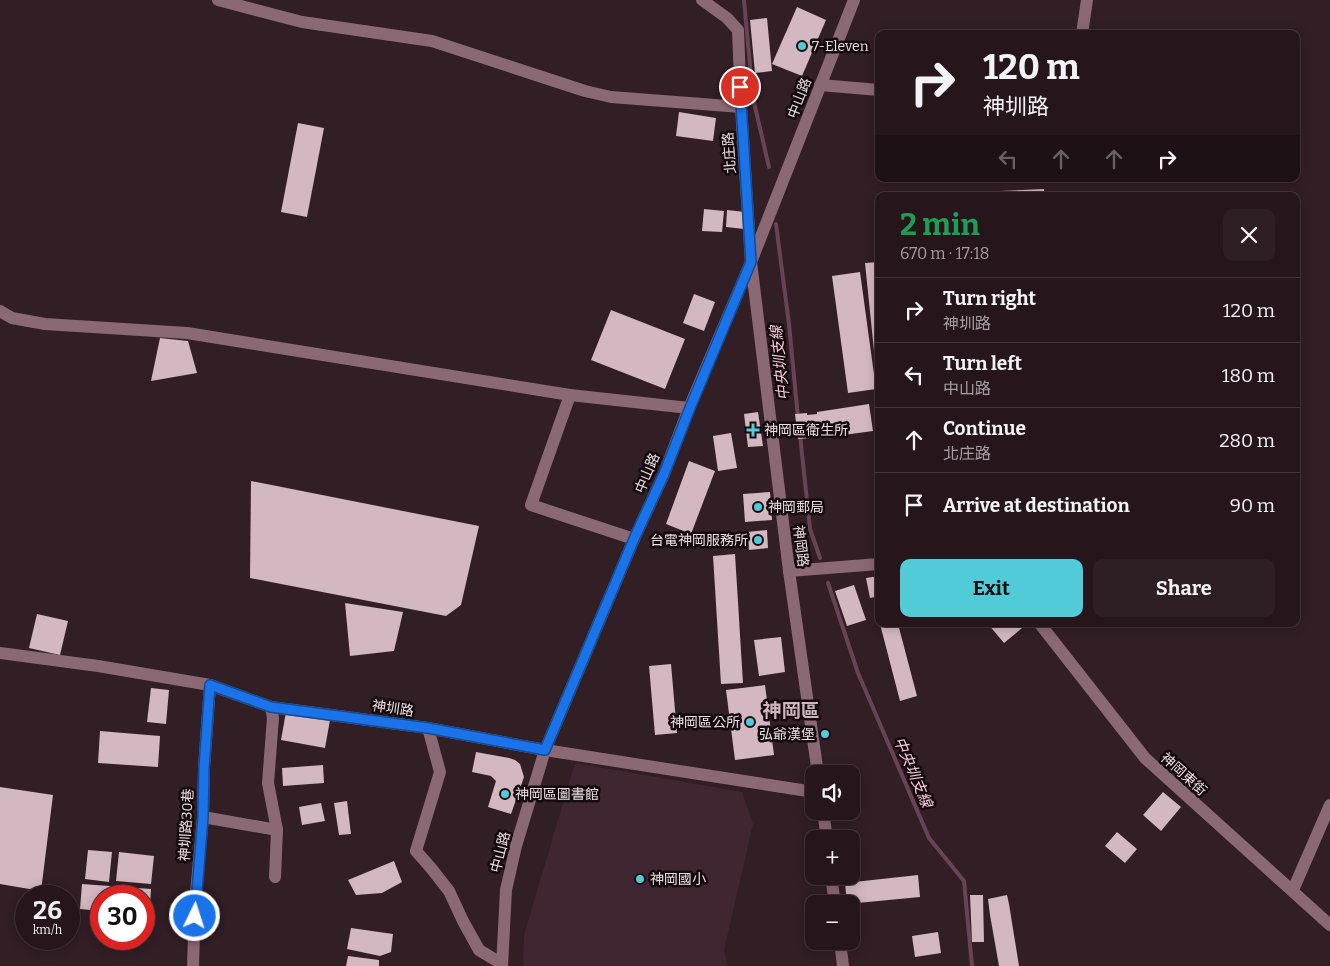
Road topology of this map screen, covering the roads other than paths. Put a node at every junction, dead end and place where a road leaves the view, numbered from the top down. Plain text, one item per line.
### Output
1 (218, 0) edge
2 (702, 0) edge
3 (854, 0) edge
4 (1087, 0) edge
5 (1083, 30) edge
6 (820, 85) junction
7 (875, 90) edge
8 (741, 107) junction
9 (751, 262) junction
10 (0, 311) edge
11 (570, 394) junction
12 (690, 408) junction
13 (634, 539) junction
14 (875, 564) edge
15 (789, 571) junction
16 (1042, 627) edge
17 (0, 653) edge
18 (210, 685) junction
19 (271, 707) junction
20 (428, 728) junction
21 (545, 750) junction
22 (817, 765) edge
23 (805, 791) edge
24 (1330, 806) edge
25 (203, 817) junction
26 (277, 830) junction
27 (274, 877) dead end
28 (1293, 890) junction
29 (1330, 925) edge
30 (841, 950) edge
31 (502, 965) edge
32 (193, 966) edge
33 (843, 966) edge

1 - 8 street
2 - 8 street, 北庄路
3 - 6 street, 中山路
4 - 5 street
6 - 7 street
6 - 9 street, 中山路
8 - 9 street, 北庄路
9 - 12 street, 中山路
9 - 15 street, 神岡路
10 - 11 street
11 - 12 street
11 - 13 street
12 - 13 street, 中山路
13 - 21 street, 中山路
14 - 15 street
15 - 22 street, 神岡路
16 - 28 street, 神岡東街
17 - 18 street, 神圳路
18 - 19 street, 神圳路
18 - 25 street, 神圳路30巷
19 - 20 street, 神圳路
19 - 26 street
20 - 21 street, 神圳路
20 - 31 street
21 - 23 street, 神圳路
21 - 31 street, 中山路
24 - 28 street
25 - 26 street
25 - 32 street, 神圳路30巷
26 - 27 street
28 - 29 street, 神岡東街
30 - 33 street

